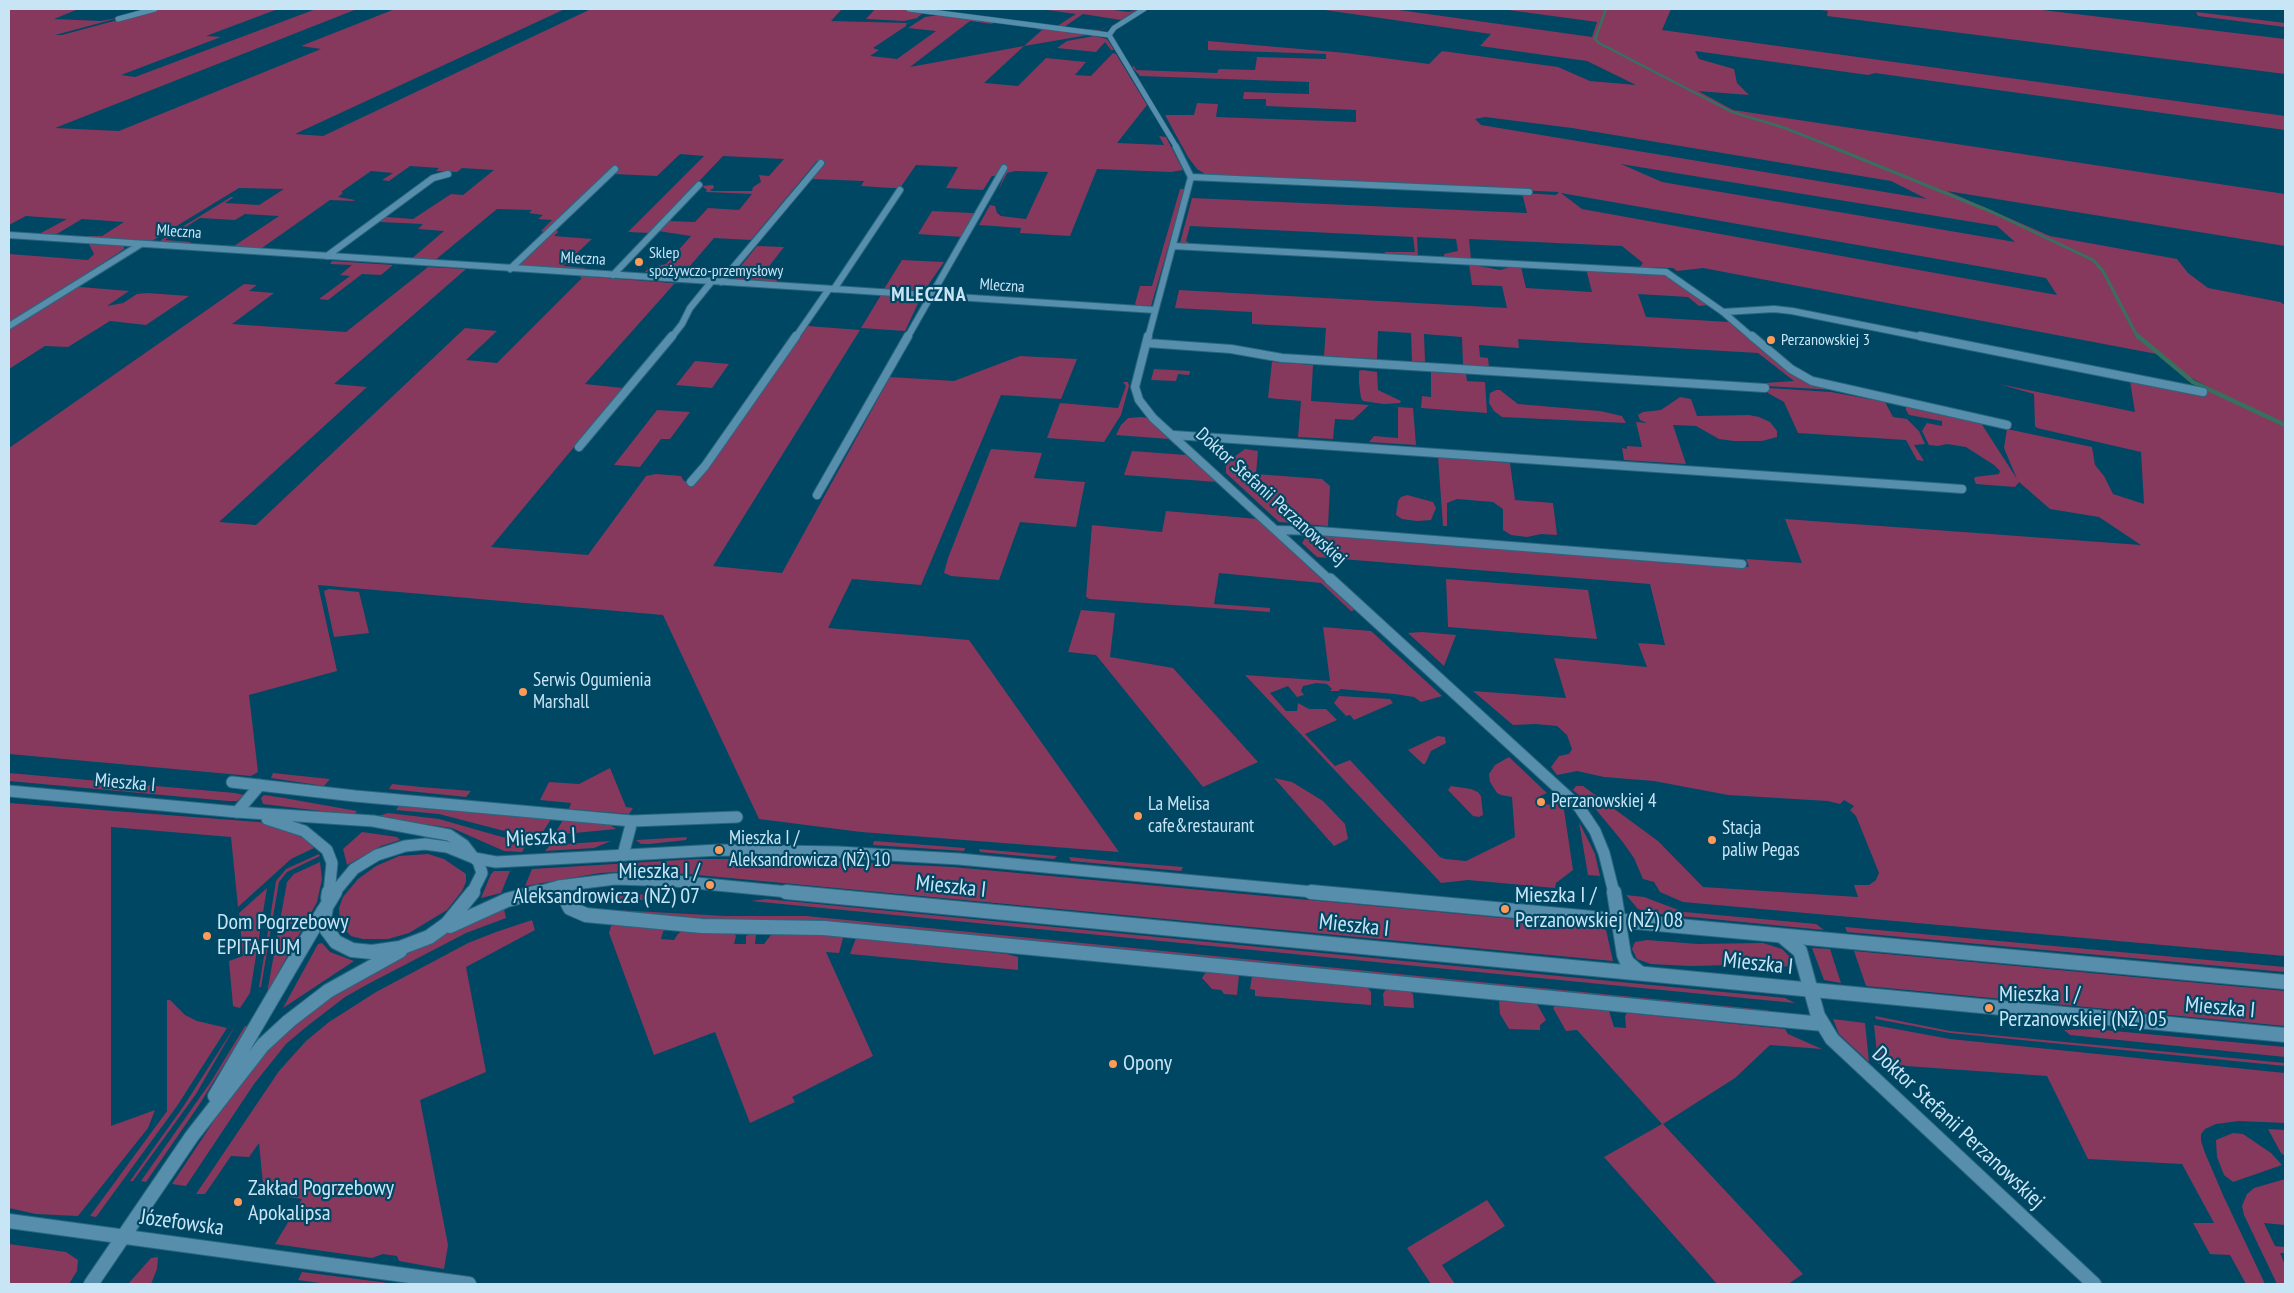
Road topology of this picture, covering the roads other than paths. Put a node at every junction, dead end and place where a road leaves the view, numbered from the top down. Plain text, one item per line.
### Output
1 (155, 9) edge
2 (909, 9) edge
3 (1144, 9) edge
4 (118, 19) dead end
5 (1109, 35) junction
6 (821, 162) dead end
7 (1004, 168) dead end
8 (615, 169) dead end
9 (448, 174) dead end
10 (1191, 177) junction
11 (699, 185) dead end
12 (900, 190) dead end
13 (1529, 192) dead end
14 (9, 235) edge
15 (142, 244) junction
16 (1173, 246) junction
17 (327, 256) junction
18 (510, 269) junction
19 (612, 275) junction
20 (712, 281) junction
21 (721, 282) junction
22 (832, 289) junction
23 (930, 295) junction
24 (1155, 310) junction
25 (1724, 312) junction
26 (9, 326) edge
27 (1147, 343) junction
28 (1765, 388) dead end
29 (2203, 392) dead end
30 (2007, 425) dead end
31 (1174, 435) junction
32 (579, 447) dead end
33 (691, 482) dead end
34 (1962, 489) dead end
35 (817, 494) dead end
36 (1278, 530) junction
37 (1742, 564) dead end
38 (232, 782) dead end
39 (260, 785) junction
40 (9, 792) edge
41 (237, 812) junction
42 (737, 817) dead end
43 (632, 821) junction
44 (623, 855) junction
45 (474, 858) junction
46 (558, 886) junction
47 (326, 907) junction
48 (1618, 920) junction
49 (1782, 936) junction
50 (429, 937) junction
51 (414, 944) junction
52 (1640, 974) junction
53 (2285, 982) edge
54 (1810, 990) junction
55 (1823, 1024) junction
56 (2285, 1036) edge
57 (192, 1136) junction
58 (9, 1220) edge
59 (122, 1238) junction
60 (91, 1284) edge
61 (469, 1284) edge
62 (2094, 1284) edge

1 - 4 street
2 - 5 street
3 - 5 street
5 - 10 street
6 - 21 street
7 - 23 street
8 - 18 street
9 - 17 street
10 - 13 street
10 - 16 street, Doktor Stefanii Perzanowskiej
11 - 19 street
12 - 22 street
14 - 15 street, Mleczna
15 - 17 street, Mleczna
15 - 26 street
16 - 24 street, Doktor Stefanii Perzanowskiej
16 - 25 street
17 - 18 street, Mleczna
18 - 19 street, Mleczna
19 - 20 street, Mleczna
20 - 21 street, Mleczna
20 - 32 street
21 - 22 street, Mleczna
22 - 23 street, Mleczna
22 - 33 street
23 - 24 street, Mleczna
23 - 35 street
24 - 27 street, Doktor Stefanii Perzanowskiej
25 - 29 street
25 - 30 street
27 - 28 street
27 - 31 street, Doktor Stefanii Perzanowskiej
31 - 34 street
31 - 36 street, Doktor Stefanii Perzanowskiej
36 - 37 street
36 - 48 street, Doktor Stefanii Perzanowskiej
38 - 39 street
39 - 41 street
39 - 43 street
40 - 41 street, Mieszka I
41 - 45 street
41 - 47 street
42 - 43 street
43 - 44 street
44 - 45 street, Mieszka I
44 - 48 street, Mieszka I
45 - 47 street
45 - 50 street
46 - 50 street, Mieszka I
46 - 52 street, Mieszka I
46 - 55 street
47 - 51 street
47 - 57 street
48 - 49 street, Mieszka I
48 - 52 street, Doktor Stefanii Perzanowskiej
49 - 53 street, Mieszka I
49 - 54 street, Doktor Stefanii Perzanowskiej
50 - 51 street
51 - 57 street
52 - 54 street, Mieszka I
54 - 55 street, Doktor Stefanii Perzanowskiej
54 - 56 street, Mieszka I
55 - 62 street, Doktor Stefanii Perzanowskiej
57 - 59 street
58 - 59 street, Józefowska
59 - 60 street
59 - 61 street, Józefowska

